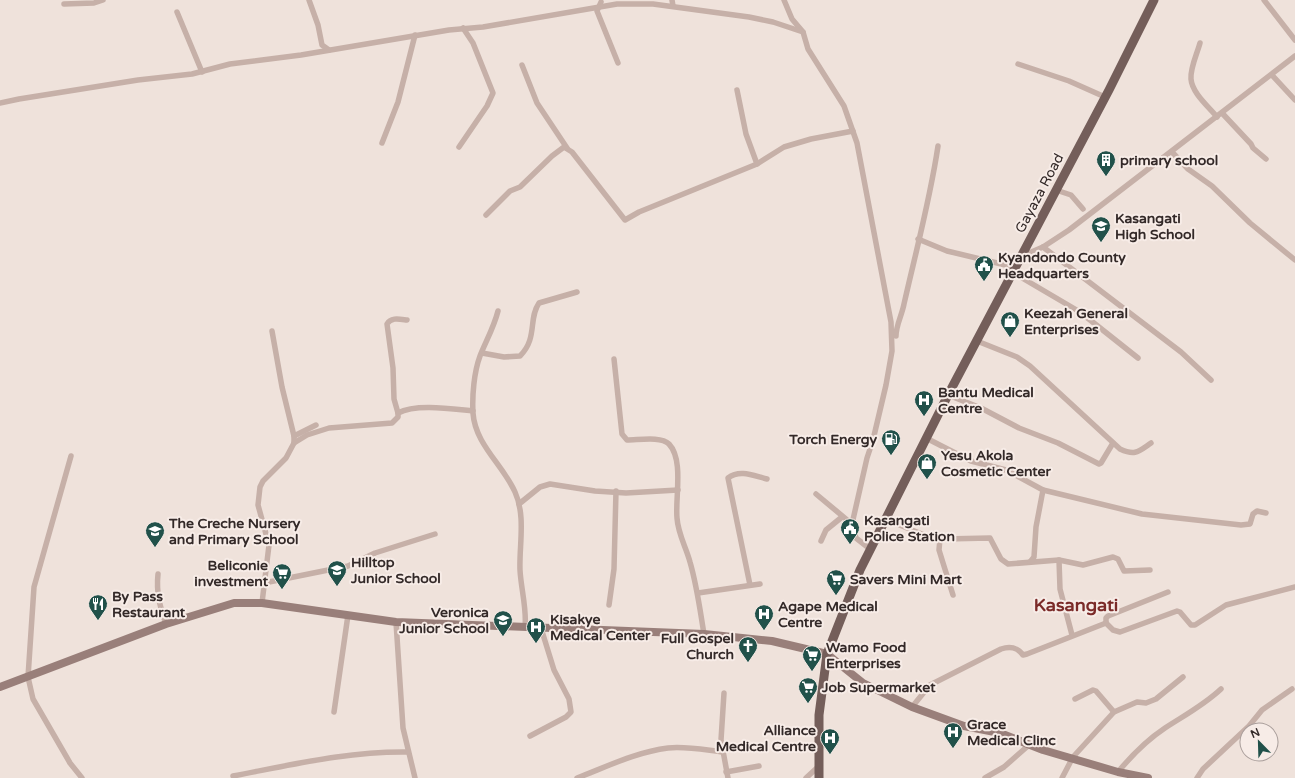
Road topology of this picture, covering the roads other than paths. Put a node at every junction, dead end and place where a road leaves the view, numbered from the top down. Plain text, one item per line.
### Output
1 (104, 0) edge
2 (309, 0) edge
3 (784, 0) edge
4 (1154, 0) edge
5 (1264, 0) edge
6 (600, 3) edge
7 (673, 3) edge
8 (64, 4) dead end
9 (177, 12) dead end
10 (463, 28) junction
11 (803, 32) junction
12 (415, 35) junction
13 (1295, 40) edge
14 (1200, 43) dead end
15 (329, 50) junction
16 (1295, 56) edge
17 (618, 63) dead end
18 (1018, 64) dead end
19 (522, 65) dead end
20 (202, 72) junction
21 (1272, 76) junction
22 (737, 90) dead end
23 (1105, 97) junction
24 (1295, 100) edge
25 (0, 103) edge
26 (1222, 113) junction
27 (1217, 117) junction
28 (853, 131) junction
29 (382, 143) dead end
30 (938, 146) dead end
31 (459, 147) dead end
32 (567, 148) junction
33 (1172, 152) junction
34 (1266, 159) dead end
35 (757, 164) junction
36 (1056, 190) junction
37 (1083, 209) dead end
38 (486, 215) dead end
39 (918, 239) junction
40 (1043, 247) junction
41 (1021, 256) junction
42 (1295, 260) edge
43 (1013, 269) junction
44 (577, 292) dead end
45 (498, 311) dead end
46 (407, 320) dead end
47 (272, 331) dead end
48 (977, 341) junction
49 (892, 351) junction
50 (482, 353) junction
51 (1138, 358) dead end
52 (614, 360) dead end
53 (1211, 380) dead end
54 (948, 395) junction
55 (473, 411) junction
56 (398, 413) junction
57 (316, 425) dead end
58 (294, 436) junction
59 (926, 438) junction
60 (294, 443) junction
61 (1113, 443) junction
62 (1151, 443) dead end
63 (71, 456) dead end
64 (767, 479) dead end
65 (678, 490) junction
66 (1044, 490) junction
67 (616, 491) junction
68 (816, 494) dead end
69 (519, 504) junction
70 (1266, 513) dead end
71 (842, 516) junction
72 (885, 518) junction
73 (852, 524) junction
74 (435, 534) dead end
75 (940, 538) junction
76 (821, 541) dead end
77 (870, 549) junction
78 (1059, 560) junction
79 (1030, 562) junction
80 (1150, 570) dead end
81 (158, 574) dead end
82 (264, 583) junction
83 (760, 584) dead end
84 (750, 585) junction
85 (1295, 587) edge
86 (698, 592) junction
87 (1168, 592) dead end
88 (953, 595) dead end
89 (262, 603) junction
90 (609, 605) dead end
91 (348, 615) junction
92 (396, 622) junction
93 (1106, 623) junction
94 (166, 624) junction
95 (525, 627) junction
96 (541, 628) junction
97 (704, 634) junction
98 (1072, 636) junction
99 (827, 654) junction
100 (28, 677) junction
101 (1183, 677) dead end
102 (0, 687) edge
103 (1221, 689) dead end
104 (1292, 689) dead end
105 (724, 693) dead end
106 (1075, 699) dead end
107 (912, 707) junction
108 (334, 712) dead end
109 (1114, 712) junction
110 (530, 736) dead end
111 (1029, 745) junction
112 (408, 752) junction
113 (723, 752) junction
114 (1073, 758) junction
115 (759, 766) dead end
116 (819, 766) junction
117 (1118, 772) junction
118 (727, 775) edge
119 (233, 776) dead end
120 (82, 778) edge
121 (415, 778) edge
122 (577, 778) edge
123 (806, 778) edge
124 (819, 778) edge
125 (985, 778) edge
126 (1062, 778) edge
127 (1148, 778) edge
128 (1197, 778) edge

1 - 8 street
2 - 15 street
3 - 11 street
4 - 23 main road, Gayaza Road
5 - 13 street
6 - 7 street
6 - 10 street
6 - 17 street
7 - 11 street
9 - 20 street
10 - 12 street
10 - 31 street
11 - 28 street
12 - 15 street
12 - 29 street
14 - 27 street
15 - 20 street
16 - 21 street
18 - 23 street
19 - 32 street
20 - 25 street
21 - 24 street
21 - 26 street
22 - 35 street
23 - 36 main road, Gayaza Road
26 - 27 street
26 - 34 street
27 - 33 street
28 - 35 street
28 - 49 street
30 - 39 street
32 - 35 street
32 - 38 street
33 - 40 street
33 - 42 street
36 - 37 street
36 - 41 main road, Gayaza Road
39 - 43 street
39 - 49 street
40 - 41 street
40 - 53 street
41 - 43 main road, Gayaza Road
43 - 48 main road, Gayaza Road
43 - 51 street
44 - 50 street
45 - 50 street
46 - 56 street
47 - 58 street
48 - 54 main road, Gayaza Road
48 - 61 street
49 - 73 street
50 - 55 street
52 - 65 street
54 - 59 main road, Gayaza Road
54 - 61 street
55 - 56 street
55 - 69 street
56 - 60 street
57 - 58 street
58 - 60 street
59 - 66 street
59 - 72 main road, Gayaza Road
60 - 82 street
61 - 62 street
63 - 100 street
64 - 84 street
65 - 67 street
65 - 86 street
66 - 70 street
66 - 79 street
67 - 69 street
67 - 90 street
68 - 71 street
69 - 95 street
71 - 73 street
71 - 76 street
72 - 75 street
72 - 77 main road, Gayaza Road
73 - 77 street
74 - 82 street
75 - 79 street
75 - 88 street
77 - 99 main road, Gayaza Road
78 - 79 street
78 - 80 street
78 - 98 street
81 - 94 street
82 - 89 street
83 - 84 street
84 - 86 street
85 - 93 street
86 - 97 street
87 - 93 street
89 - 91 street
89 - 94 street
91 - 92 street
91 - 108 street
92 - 95 street
92 - 112 street
93 - 98 street
94 - 100 street
95 - 96 street
96 - 97 street
96 - 110 street
97 - 99 street
98 - 107 street
99 - 107 street
99 - 116 main road, Gayaza Road
100 - 102 street
100 - 120 street
101 - 109 street
103 - 117 street
104 - 128 street
105 - 113 street
106 - 109 street
107 - 111 street
109 - 114 street
111 - 114 street
111 - 125 street
112 - 119 street
112 - 121 street
113 - 118 street
113 - 122 street
114 - 117 street
114 - 126 street
115 - 118 street
116 - 123 street
116 - 124 main road, Gayaza Road
117 - 127 street

